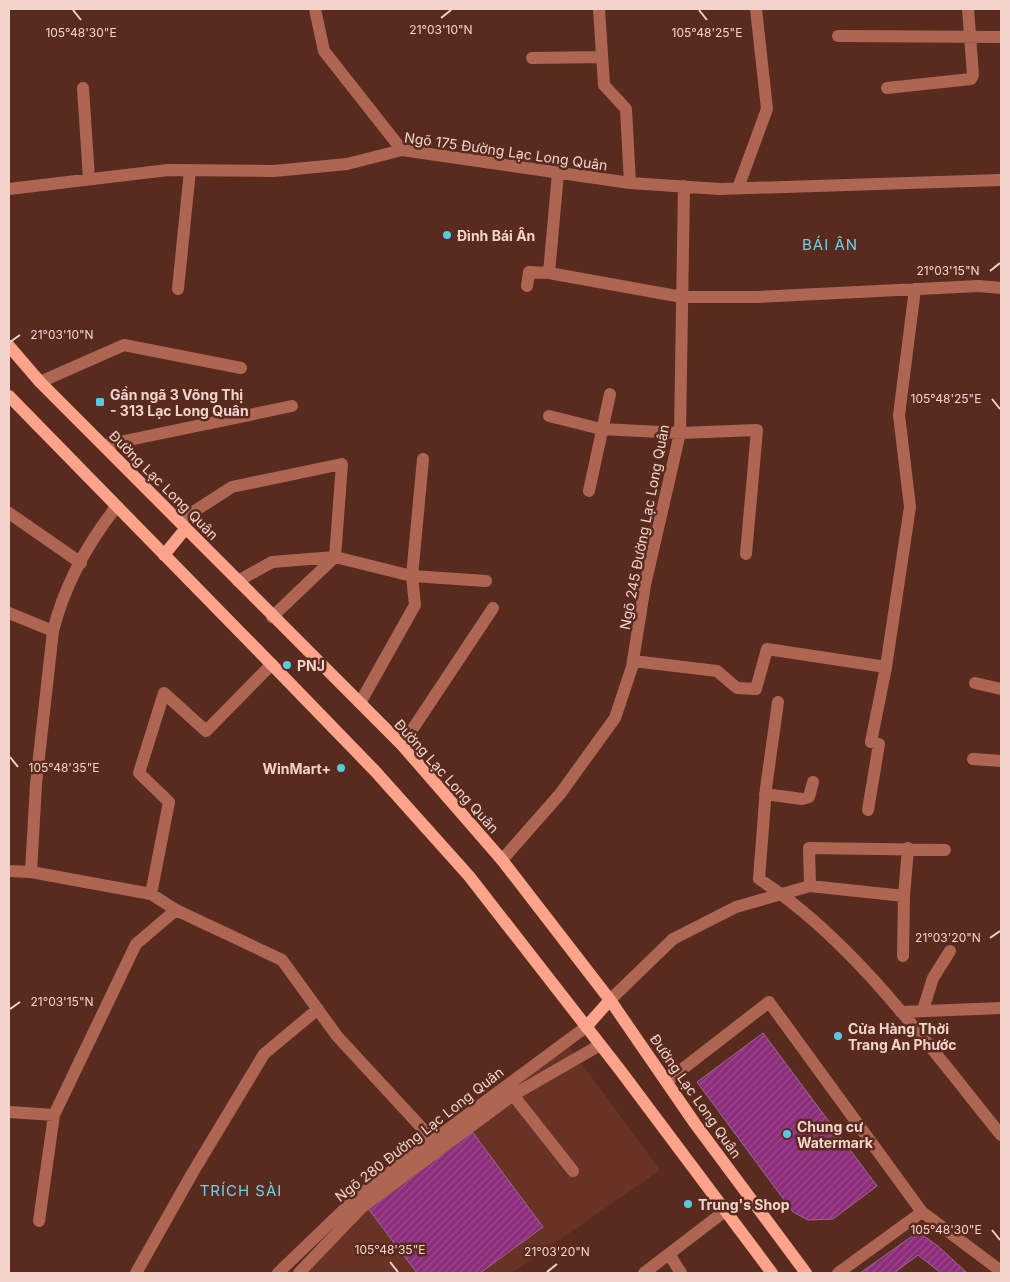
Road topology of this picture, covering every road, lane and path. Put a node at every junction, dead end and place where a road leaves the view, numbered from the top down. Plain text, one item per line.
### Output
1 (315, 9) edge
2 (599, 9) edge
3 (756, 9) edge
4 (968, 9) edge
5 (838, 36) dead end
6 (1001, 37) edge
7 (970, 38) junction
8 (602, 57) junction
9 (532, 58) dead end
10 (84, 88) dead end
11 (887, 88) dead end
12 (402, 150) junction
13 (190, 170) junction
14 (558, 173) junction
15 (89, 179) junction
16 (1001, 180) edge
17 (630, 183) junction
18 (684, 186) junction
19 (738, 188) junction
20 (9, 189) edge
21 (548, 273) junction
22 (526, 286) dead end
23 (1001, 288) edge
24 (178, 289) dead end
25 (915, 289) junction
26 (682, 297) junction
27 (9, 346) edge
28 (241, 368) dead end
29 (40, 382) junction
30 (610, 394) dead end
31 (9, 396) edge
32 (292, 406) dead end
33 (549, 416) dead end
34 (601, 429) junction
35 (680, 433) junction
36 (105, 445) junction
37 (423, 459) dead end
38 (589, 491) dead end
39 (116, 507) junction
40 (9, 513) edge
41 (182, 525) junction
42 (746, 554) dead end
43 (164, 555) junction
44 (335, 557) junction
45 (81, 563) junction
46 (412, 576) junction
47 (238, 581) junction
48 (486, 581) dead end
49 (493, 608) dead end
50 (9, 613) edge
51 (272, 618) junction
52 (52, 631) junction
53 (633, 661) junction
54 (272, 664) junction
55 (886, 667) junction
56 (975, 683) dead end
57 (1001, 690) edge
58 (778, 702) dead end
59 (360, 703) junction
60 (402, 746) junction
61 (973, 759) dead end
62 (1001, 761) edge
63 (813, 782) dead end
64 (765, 794) junction
65 (868, 810) dead end
66 (908, 848) junction
67 (945, 850) dead end
68 (502, 860) junction
69 (9, 871) edge
70 (31, 872) junction
71 (810, 886) junction
72 (781, 893) junction
73 (151, 894) junction
74 (904, 896) junction
75 (176, 910) junction
76 (950, 951) dead end
77 (903, 956) dead end
78 (610, 1000) junction
79 (1001, 1008) edge
80 (318, 1009) junction
81 (923, 1010) junction
82 (901, 1012) junction
83 (586, 1028) junction
84 (600, 1045) junction
85 (667, 1081) junction
86 (514, 1095) junction
87 (9, 1112) edge
88 (54, 1115) junction
89 (1001, 1135) edge
90 (433, 1140) junction
91 (573, 1171) dead end
92 (725, 1211) junction
93 (922, 1212) junction
94 (39, 1221) dead end
95 (669, 1254) junction
96 (1001, 1271) edge
97 (136, 1273) edge
98 (278, 1273) edge
99 (299, 1273) edge
100 (644, 1273) edge
101 (681, 1273) edge
102 (772, 1273) edge
103 (806, 1273) edge
104 (838, 1273) edge

1 - 12 street
2 - 8 street
3 - 19 street
4 - 7 street
5 - 7 street
6 - 7 street
7 - 11 street
8 - 9 street
8 - 17 street
10 - 15 street
12 - 13 street, Ngõ 175 Đường Lạc Long Quân
12 - 14 street, Ngõ 175 Đường Lạc Long Quân
13 - 15 street, Ngõ 175 Đường Lạc Long Quân
13 - 24 street
14 - 17 street, Ngõ 175 Đường Lạc Long Quân
14 - 21 street
15 - 20 street, Ngõ 175 Đường Lạc Long Quân
16 - 19 street, Ngõ 175 Đường Lạc Long Quân
17 - 18 street, Ngõ 175 Đường Lạc Long Quân
18 - 19 street, Ngõ 175 Đường Lạc Long Quân
18 - 26 street, Ngõ 245 Đường Lạc Long Quân
21 - 22 street
21 - 26 street
23 - 25 street
25 - 26 street
25 - 55 street
26 - 35 street, Ngõ 245 Đường Lạc Long Quân
27 - 29 main road, Đường Lạc Long Quân
28 - 29 street
29 - 36 main road, Đường Lạc Long Quân
30 - 34 street
31 - 39 main road
32 - 36 street
33 - 34 street
34 - 35 street
34 - 38 street
35 - 42 street
35 - 53 street, Ngõ 245 Đường Lạc Long Quân
36 - 41 main road, Đường Lạc Long Quân
37 - 46 street
39 - 43 main road
39 - 45 street
40 - 45 street
41 - 43 main road
41 - 44 street
41 - 47 main road, Đường Lạc Long Quân
43 - 54 main road
44 - 46 street
44 - 47 street
44 - 51 street
45 - 52 street
46 - 48 street
46 - 59 street
47 - 51 main road, Đường Lạc Long Quân
49 - 60 street
50 - 52 street
51 - 59 main road, Đường Lạc Long Quân
52 - 70 street
53 - 55 street
53 - 68 street, Ngõ 245 Đường Lạc Long Quân
54 - 73 street
54 - 83 main road
55 - 65 street
56 - 57 street
58 - 64 street
59 - 60 main road, Đường Lạc Long Quân
60 - 68 main road, Đường Lạc Long Quân
61 - 62 street
63 - 64 street
64 - 72 street
66 - 67 street
66 - 71 street
66 - 74 street
68 - 78 main road, Đường Lạc Long Quân
69 - 70 street
70 - 73 street
71 - 72 street
71 - 74 street
72 - 78 street
72 - 82 street
73 - 75 street
74 - 77 street
75 - 80 street
75 - 88 street
76 - 81 street
78 - 83 main road
78 - 85 main road, Đường Lạc Long Quân
79 - 81 street
80 - 90 street
80 - 97 street
81 - 82 street
82 - 89 street
83 - 84 main road
83 - 90 street, Ngõ 280 Đường Lạc Long Quân
84 - 86 street
84 - 92 main road
85 - 93 street
85 - 103 main road, Đường Lạc Long Quân
86 - 91 street
86 - 99 street
87 - 88 street
88 - 94 street
90 - 98 street, Ngõ 280 Đường Lạc Long Quân
92 - 95 street
92 - 102 main road
93 - 96 street
93 - 104 street
95 - 100 street
95 - 101 street

